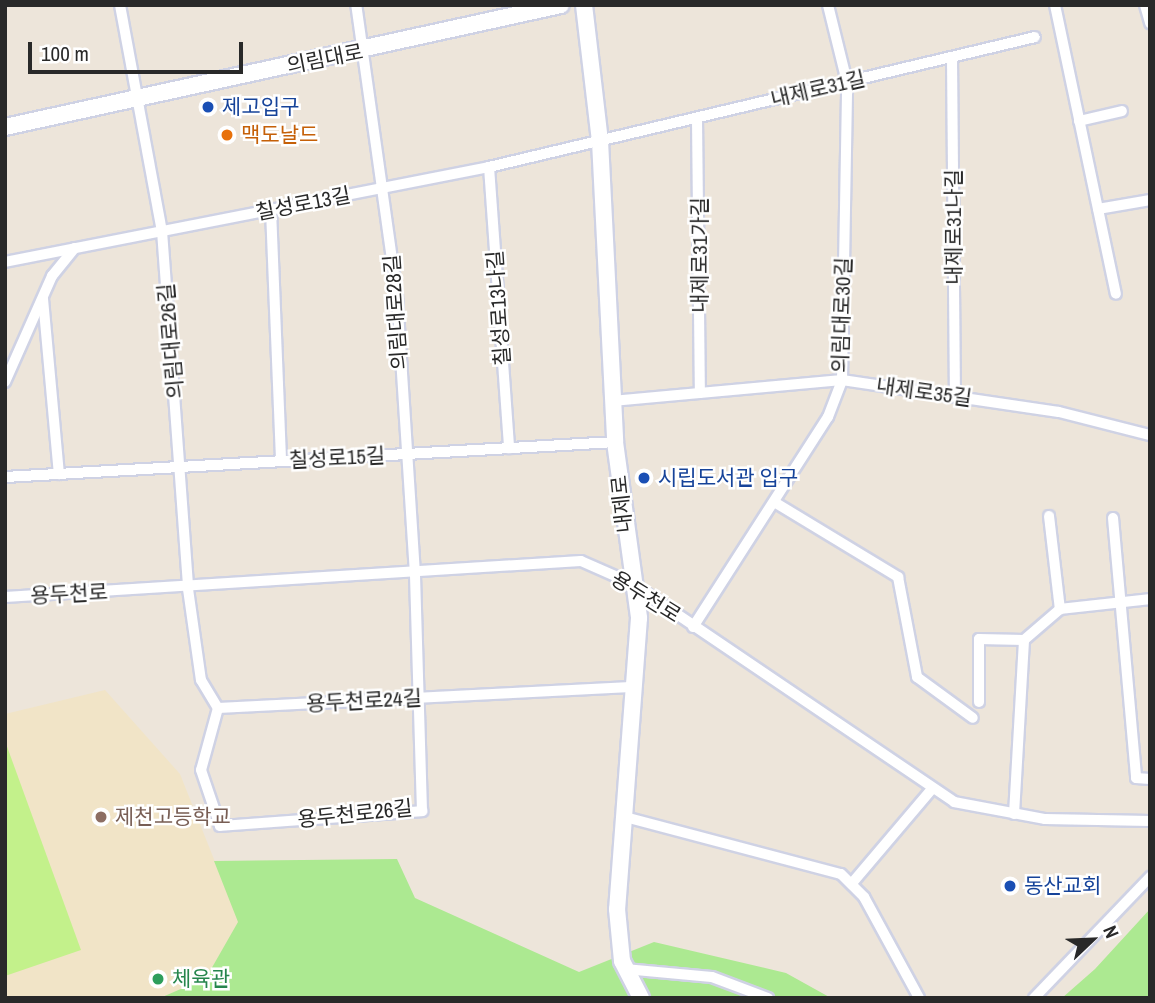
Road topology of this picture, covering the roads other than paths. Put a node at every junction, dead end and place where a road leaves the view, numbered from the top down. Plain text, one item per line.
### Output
1 (120, 5) edge
2 (356, 5) edge
3 (561, 5) edge
4 (584, 5) edge
5 (828, 5) edge
6 (1055, 5) edge
7 (1145, 5) edge
8 (1150, 23) edge
9 (1035, 37) dead end
10 (365, 51) junction
11 (952, 57) junction
12 (847, 82) junction
13 (137, 95) junction
14 (1122, 111) dead end
15 (697, 118) junction
16 (1079, 121) junction
17 (5, 127) edge
18 (600, 141) junction
19 (489, 167) junction
20 (384, 189) junction
21 (1150, 200) edge
22 (1098, 209) junction
23 (271, 210) junction
24 (162, 231) junction
25 (75, 248) junction
26 (5, 262) edge
27 (1116, 294) dead end
28 (43, 299) junction
29 (842, 380) junction
30 (5, 382) edge
31 (700, 393) junction
32 (955, 396) junction
33 (612, 401) junction
34 (1150, 435) edge
35 (615, 442) junction
36 (509, 448) junction
37 (405, 454) junction
38 (281, 461) junction
39 (180, 467) junction
40 (59, 474) junction
41 (5, 477) edge
42 (776, 503) junction
43 (1049, 516) dead end
44 (1112, 518) dead end
45 (415, 574) junction
46 (631, 583) junction
47 (188, 589) junction
48 (5, 597) edge
49 (1150, 599) edge
50 (1122, 602) junction
51 (1060, 609) junction
52 (692, 627) junction
53 (1024, 640) junction
54 (635, 687) junction
55 (420, 698) junction
56 (979, 702) dead end
57 (218, 708) junction
58 (973, 718) dead end
59 (1150, 779) edge
60 (931, 790) junction
61 (1014, 814) junction
62 (625, 817) junction
63 (1150, 821) edge
64 (1150, 877) edge
65 (853, 882) junction
66 (625, 969) junction
67 (641, 998) edge
68 (768, 998) edge
69 (919, 998) edge
70 (1034, 998) edge

1 - 13 street, 의림대로26길
2 - 10 street, 의림대로28길
3 - 10 street, 의림대로
4 - 18 street, 내제로
5 - 12 street, 의림대로30길
6 - 16 street
7 - 8 street
9 - 11 street, 내제로31길
10 - 13 street, 의림대로
10 - 20 street, 의림대로28길
11 - 12 street, 내제로31길
11 - 32 street, 내제로31나길
12 - 15 street, 내제로31길
12 - 29 street, 의림대로30길
13 - 17 street, 의림대로
13 - 24 street, 의림대로26길
14 - 16 street
15 - 18 street, 내제로31길
15 - 31 street, 내제로31가길
16 - 22 street
18 - 19 street, 칠성로13길
18 - 33 street, 내제로
19 - 20 street, 칠성로13길
19 - 36 street, 칠성로13나길
20 - 23 street, 칠성로13길
20 - 37 street, 의림대로28길
21 - 22 street
22 - 27 street
23 - 24 street, 칠성로13길
23 - 38 street
24 - 25 street, 칠성로13길
24 - 39 street, 의림대로26길
25 - 26 street, 칠성로13길
25 - 28 street
28 - 30 street
28 - 40 street
29 - 31 street, 내제로35길
29 - 32 street, 내제로35길
29 - 42 street, 의림대로30길
31 - 33 street, 내제로35길
32 - 34 street, 내제로35길
33 - 35 street, 내제로
35 - 36 street, 칠성로15길
35 - 46 street, 내제로
36 - 37 street, 칠성로15길
37 - 38 street, 칠성로15길
37 - 45 street, 의림대로28길
38 - 39 street, 칠성로15길
39 - 40 street, 칠성로15길
39 - 47 street, 의림대로26길
40 - 41 street, 칠성로15길
42 - 52 street, 의림대로30길
42 - 58 street
43 - 51 street
44 - 50 street
45 - 46 street, 용두천로
45 - 47 street, 용두천로
45 - 55 street, 용두천로26길
46 - 52 street, 용두천로
46 - 54 street, 내제로
47 - 48 street, 용두천로
47 - 57 street
49 - 50 street
50 - 51 street
50 - 59 street
51 - 53 street
52 - 60 street, 용두천로
53 - 56 street
53 - 61 street
54 - 55 street, 용두천로24길
54 - 62 street, 내제로
55 - 57 street, 용두천로24길
55 - 57 street, 용두천로26길
60 - 61 street, 용두천로
60 - 65 street
61 - 63 street, 용두천로
62 - 65 street
62 - 66 street, 내제로
64 - 70 street
65 - 69 street
66 - 67 street, 내제로
66 - 68 street

